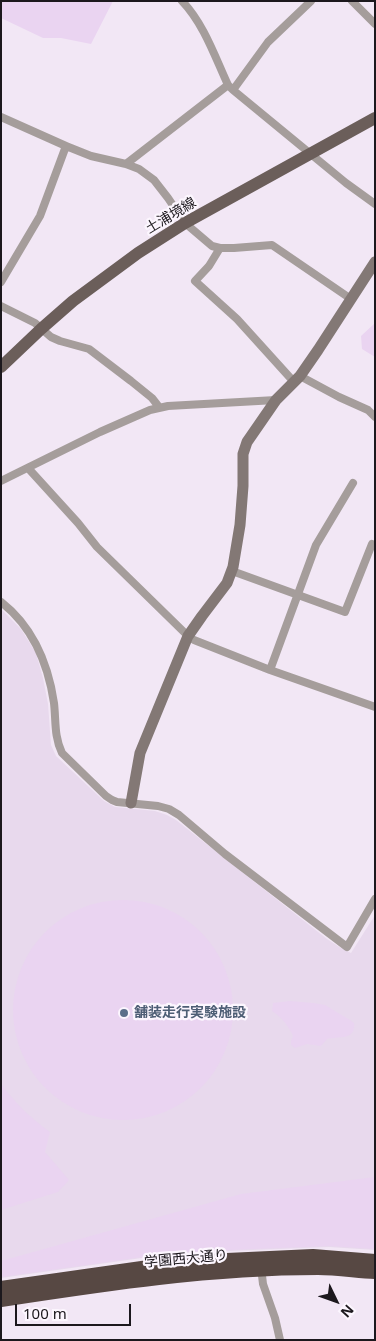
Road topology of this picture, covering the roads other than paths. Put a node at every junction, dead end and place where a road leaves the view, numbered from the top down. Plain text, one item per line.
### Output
1 (182, 1) edge
2 (311, 1) edge
3 (352, 1) edge
4 (375, 24) edge
5 (230, 88) junction
6 (1, 117) edge
7 (375, 118) edge
8 (66, 146) junction
9 (311, 154) junction
10 (126, 164) junction
11 (375, 204) edge
12 (185, 224) junction
13 (220, 248) junction
14 (375, 262) edge
15 (1, 282) edge
16 (351, 299) junction
17 (1, 306) edge
18 (41, 329) junction
19 (1, 367) edge
20 (297, 379) junction
21 (276, 400) junction
22 (159, 407) junction
23 (375, 417) edge
24 (28, 468) junction
25 (1, 481) edge
26 (353, 483) dead end
27 (372, 544) dead end
28 (232, 571) junction
29 (298, 595) junction
30 (1, 602) edge
31 (188, 636) junction
32 (270, 670) junction
33 (375, 707) edge
34 (131, 803) junction
35 (375, 899) edge
36 (375, 1261) edge
37 (261, 1264) junction
38 (375, 1272) edge
39 (1, 1288) edge
40 (1, 1300) edge
41 (280, 1340) edge

1 - 5 street
2 - 5 street
3 - 4 street
5 - 9 street
5 - 10 street
6 - 8 street
7 - 9 main road, 土浦境線
8 - 10 street
8 - 15 street
9 - 11 street
9 - 12 main road, 土浦境線
10 - 12 street
12 - 13 street
12 - 18 main road, 土浦境線
13 - 16 street
13 - 20 street
14 - 16 street
16 - 20 street
17 - 18 street
18 - 19 main road, 土浦境線
18 - 22 street
20 - 21 street
20 - 23 street
21 - 22 street
21 - 28 street
22 - 24 street
24 - 25 street
24 - 31 street
26 - 29 street
27 - 29 street
28 - 29 street
28 - 31 street
29 - 32 street
30 - 34 street
31 - 32 street
31 - 34 street
32 - 33 street
34 - 35 street
36 - 37 highway, 学園西大通り
37 - 38 highway, 学園西大通り
37 - 39 highway, 学園西大通り
37 - 40 highway, 学園西大通り
37 - 41 street

